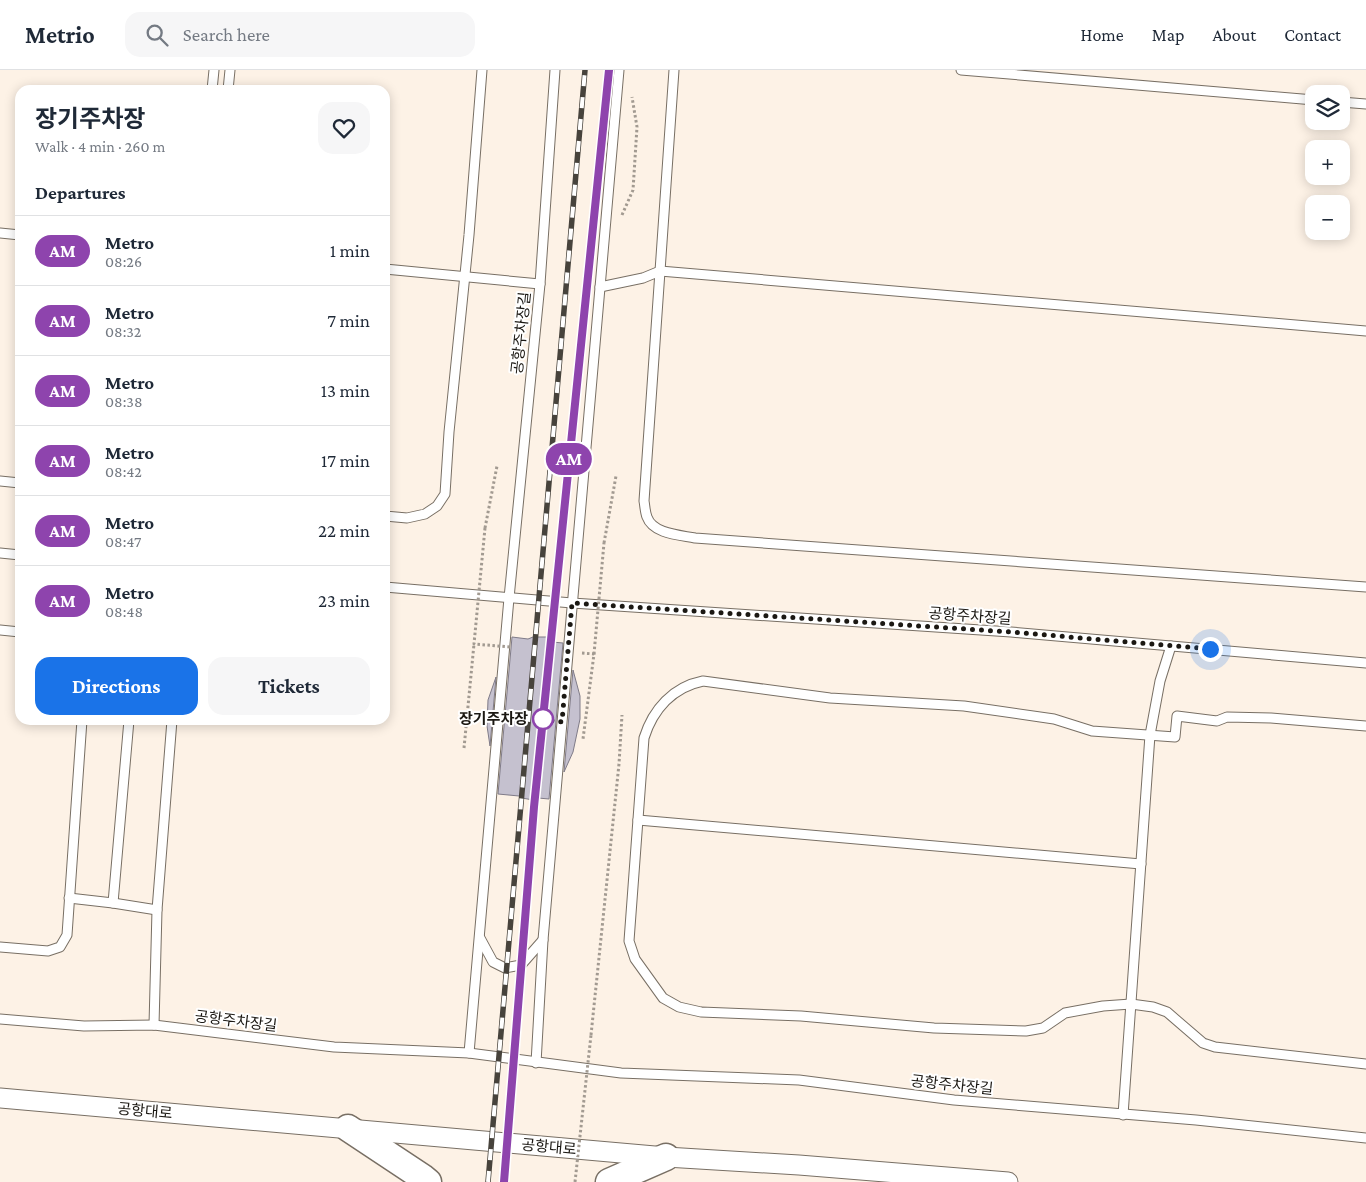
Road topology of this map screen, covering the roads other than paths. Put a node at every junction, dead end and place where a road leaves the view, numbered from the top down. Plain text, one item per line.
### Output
1 (214, 70) edge
2 (230, 70) edge
3 (482, 70) edge
4 (555, 70) edge
5 (619, 70) edge
6 (674, 70) edge
7 (961, 70) edge
8 (998, 72) edge
9 (212, 85) edge
10 (228, 85) edge
11 (1305, 99) edge
12 (1350, 103) edge
13 (1366, 104) edge
14 (0, 233) edge
15 (15, 234) edge
16 (390, 269) edge
17 (660, 271) junction
18 (464, 276) junction
19 (540, 284) junction
20 (600, 287) junction
21 (1366, 331) edge
22 (0, 481) edge
23 (15, 482) edge
24 (390, 516) edge
25 (0, 553) edge
26 (15, 554) edge
27 (390, 587) edge
28 (1366, 587) edge
29 (510, 598) junction
30 (572, 603) junction
31 (0, 630) edge
32 (15, 632) edge
33 (1171, 646) junction
34 (1366, 663) edge
35 (82, 725) edge
36 (129, 725) edge
37 (172, 725) edge
38 (1366, 726) edge
39 (1150, 734) junction
40 (638, 820) junction
41 (1141, 864) junction
42 (69, 898) junction
43 (113, 903) junction
44 (157, 910) junction
45 (480, 938) junction
46 (542, 940) junction
47 (0, 947) edge
48 (1131, 1004) junction
49 (0, 1019) edge
50 (154, 1024) junction
51 (469, 1053) junction
52 (536, 1063) junction
53 (1366, 1064) edge
54 (0, 1098) edge
55 (1123, 1115) junction
56 (348, 1128) junction
57 (1366, 1138) edge
58 (666, 1157) junction
59 (428, 1182) edge
60 (609, 1182) edge
61 (1008, 1182) edge

1 - 9 lane
2 - 10 lane
3 - 18 lane
4 - 19 lane, 공항주차장길
5 - 20 lane
6 - 17 lane
7 - 8 lane
8 - 11 lane
12 - 13 lane
14 - 15 lane
16 - 18 lane
17 - 20 lane
17 - 21 lane
17 - 28 lane
18 - 19 lane
18 - 24 lane
19 - 29 lane, 공항주차장길
20 - 30 lane
22 - 23 lane
25 - 26 lane
27 - 29 lane, 공항주차장길
29 - 30 lane, 공항주차장길
29 - 45 lane, 공항주차장길
30 - 33 lane, 공항주차장길
30 - 46 lane
31 - 32 lane
33 - 34 lane, 공항주차장길
33 - 39 lane
35 - 42 lane
36 - 43 lane
37 - 44 lane
38 - 39 lane
39 - 40 lane
39 - 41 lane
40 - 41 lane
40 - 48 lane
41 - 48 lane
42 - 43 lane
42 - 47 lane
43 - 44 lane
44 - 50 lane
45 - 46 lane
45 - 51 lane, 공항주차장길
46 - 52 lane
48 - 53 lane
48 - 55 lane
49 - 50 lane, 공항주차장길
50 - 51 lane, 공항주차장길
51 - 52 lane, 공항주차장길
52 - 55 lane, 공항주차장길
54 - 56 street, 공항대로
55 - 57 lane, 공항주차장길
56 - 58 street, 공항대로
56 - 59 street
58 - 60 street
58 - 61 street, 공항대로

